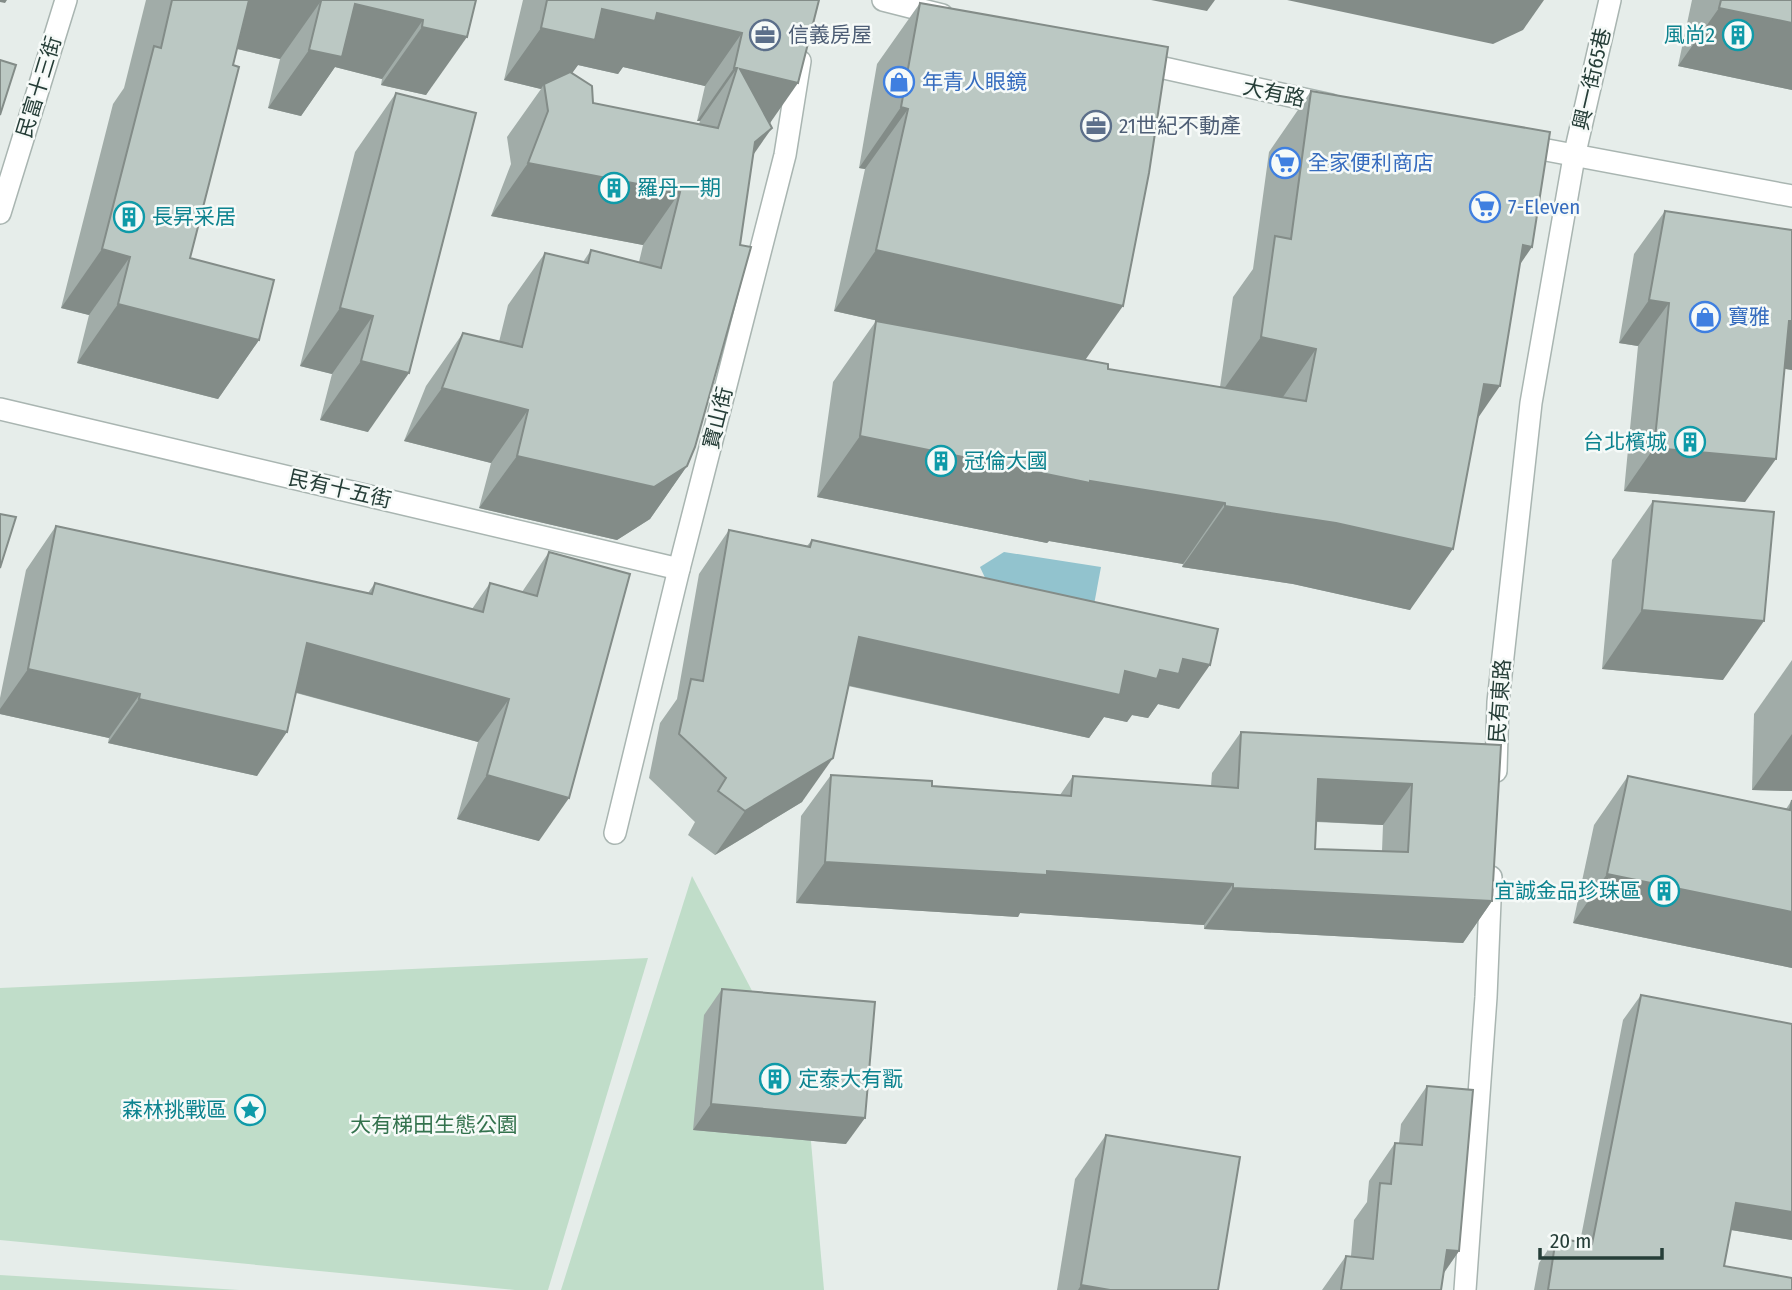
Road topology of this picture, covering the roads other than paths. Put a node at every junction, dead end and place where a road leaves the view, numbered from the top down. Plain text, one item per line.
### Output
1 (66, 0) edge
2 (883, 0) edge
3 (1610, 0) edge
4 (961, 19) edge
5 (804, 40) edge
6 (1119, 58) edge
7 (1352, 110) edge
8 (1502, 142) edge
9 (1573, 157) junction
10 (1792, 196) edge
11 (0, 214) edge
12 (0, 409) edge
13 (679, 569) junction
14 (1494, 793) edge
15 (615, 833) dead end
16 (1492, 855) edge
17 (1465, 1290) edge

1 - 11 street, 民富十三街
2 - 4 street
3 - 9 street, 興一街65巷
5 - 13 street, 寶山街
6 - 7 street, 大有路
8 - 9 street
9 - 10 street
9 - 14 street, 民有東路
12 - 13 street, 民有十五街
13 - 15 street, 寶山街
16 - 17 street

